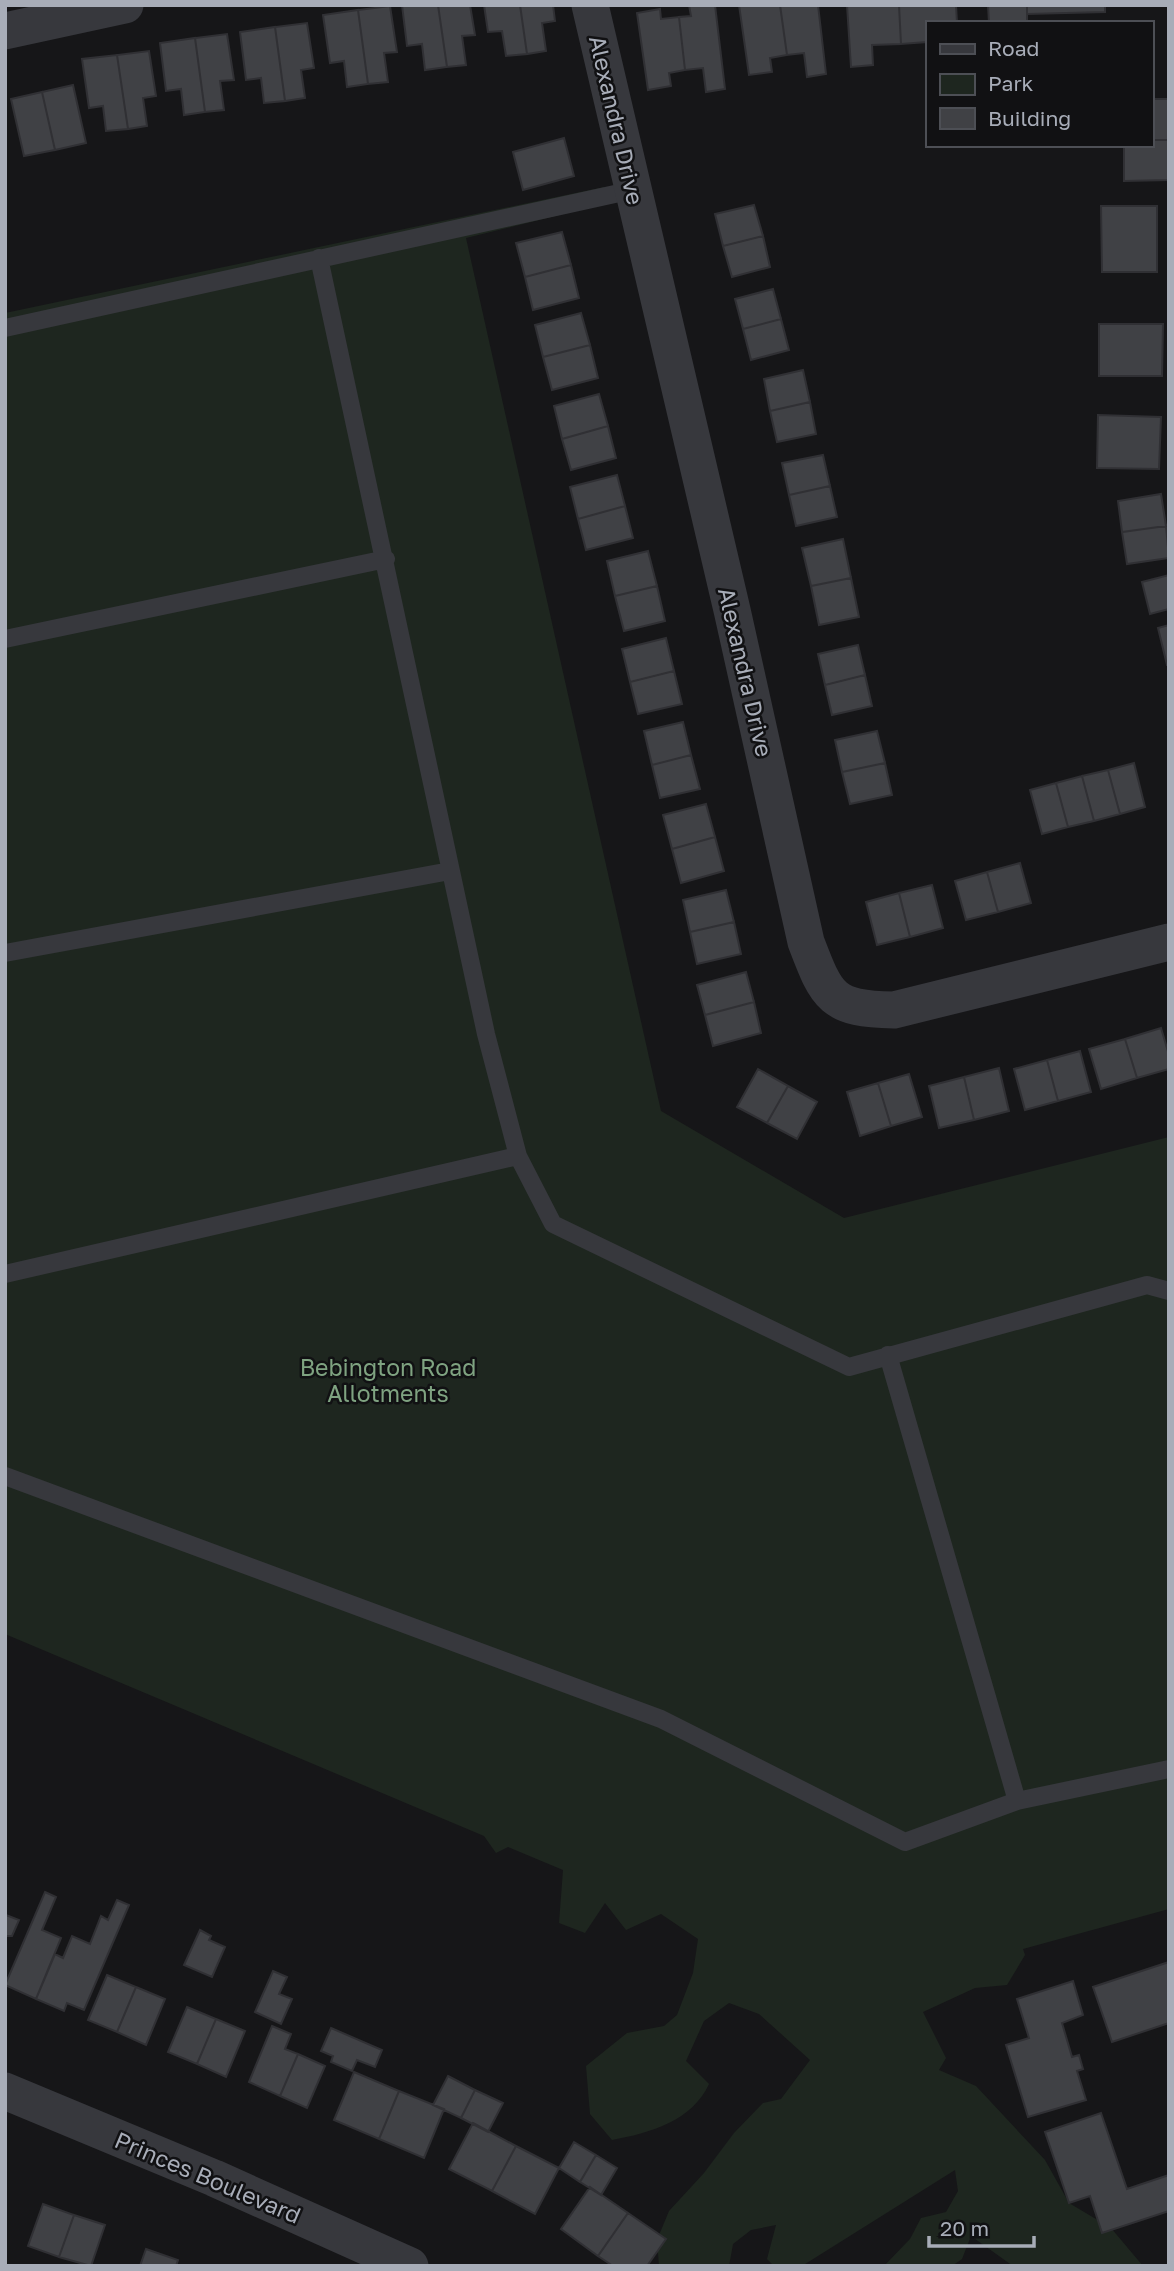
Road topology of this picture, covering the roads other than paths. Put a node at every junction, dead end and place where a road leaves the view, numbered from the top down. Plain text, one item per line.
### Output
1 (125, 5) edge
2 (590, 5) edge
3 (5, 31) edge
4 (633, 190) junction
5 (318, 258) junction
6 (5, 328) edge
7 (386, 559) junction
8 (5, 639) edge
9 (450, 871) junction
10 (1169, 942) edge
11 (5, 953) edge
12 (518, 1157) junction
13 (5, 1274) edge
14 (1169, 1291) edge
15 (888, 1356) junction
16 (5, 1476) edge
17 (1169, 1769) edge
18 (1017, 1801) junction
19 (5, 2091) edge
20 (411, 2266) edge

1 - 3 street
2 - 4 street, Alexandra Drive
4 - 5 lane
4 - 10 street, Alexandra Drive
5 - 6 lane
5 - 7 lane
7 - 8 lane
7 - 9 lane
9 - 11 lane
9 - 12 lane
12 - 13 lane
12 - 15 lane
14 - 15 lane
15 - 18 lane
16 - 18 lane
17 - 18 lane
19 - 20 street, Princes Boulevard

